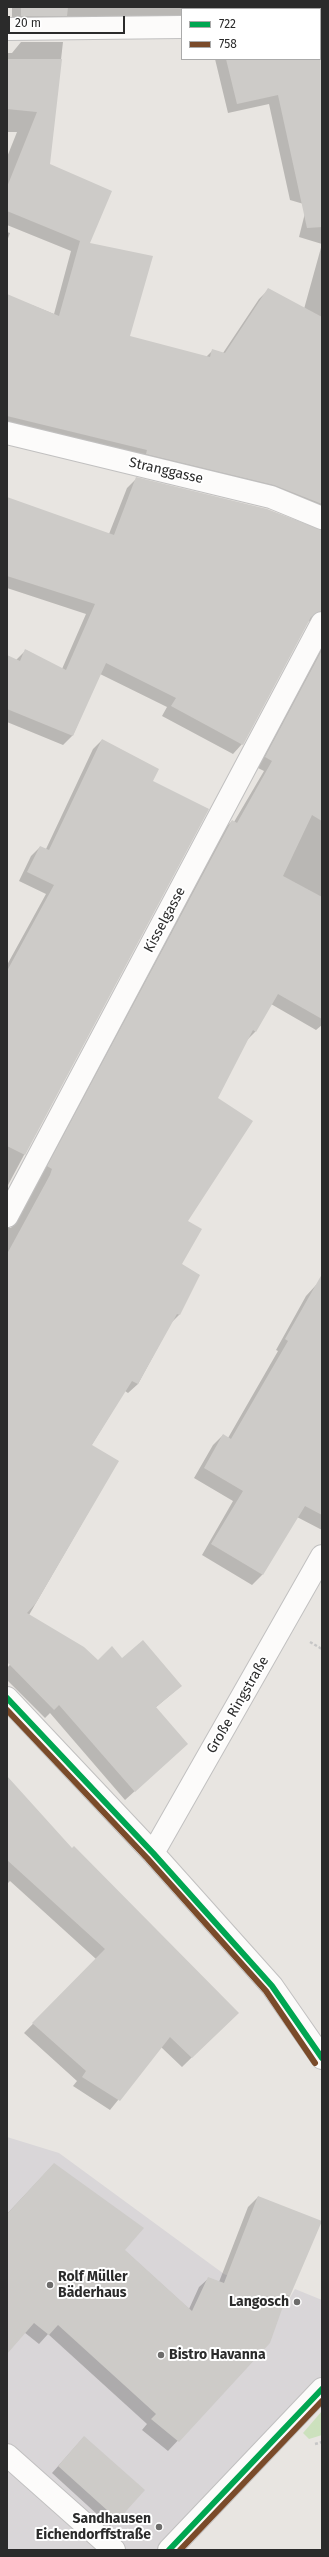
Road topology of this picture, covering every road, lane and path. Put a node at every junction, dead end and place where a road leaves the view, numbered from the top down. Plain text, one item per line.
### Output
1 (181, 27) edge
2 (7, 29) edge
3 (7, 433) edge
4 (322, 518) edge
5 (322, 624) edge
6 (7, 1216) edge
7 (322, 1556) edge
8 (7, 1698) edge
9 (153, 1853) junction
10 (322, 2058) edge
11 (322, 2389) edge
12 (7, 2455) edge
13 (114, 2550) edge
14 (168, 2550) edge

1 - 2 street
3 - 4 street, Stranggasse
5 - 6 street, Kisselgasse
7 - 9 street, Große Ringstraße
8 - 9 street
9 - 10 street
11 - 14 street
12 - 13 street

